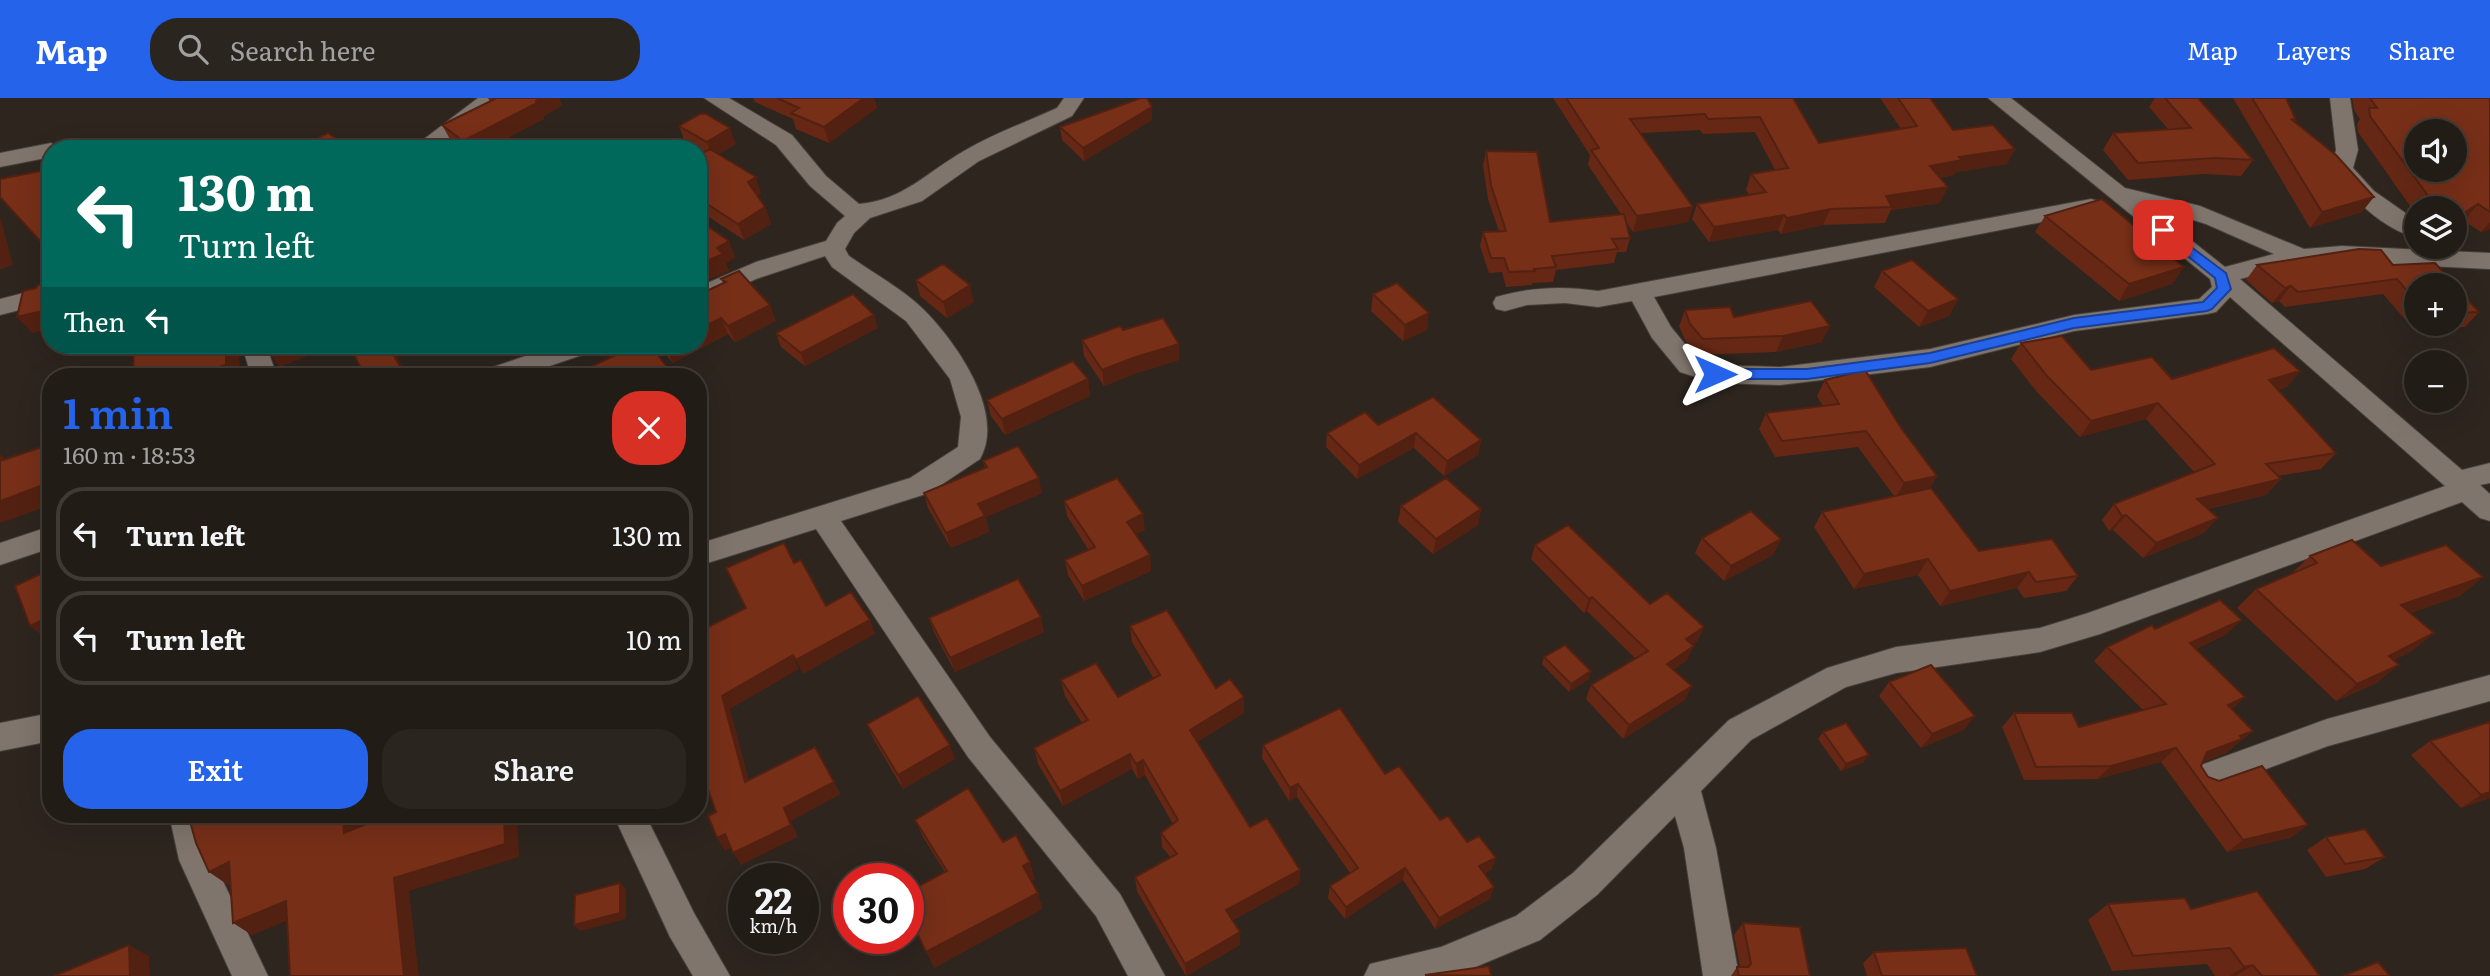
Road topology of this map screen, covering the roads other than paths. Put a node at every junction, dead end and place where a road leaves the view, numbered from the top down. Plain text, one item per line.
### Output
1 (492, 98) edge
2 (714, 98) edge
3 (1074, 98) edge
4 (1997, 98) edge
5 (2340, 98) edge
6 (434, 140) edge
7 (42, 152) edge
8 (0, 160) edge
9 (2121, 197) junction
10 (864, 211) junction
11 (2404, 224) edge
12 (835, 246) junction
13 (2404, 253) edge
14 (2301, 257) junction
15 (2467, 257) edge
16 (2490, 261) edge
17 (2221, 276) junction
18 (1639, 291) junction
19 (707, 293) edge
20 (42, 296) edge
21 (1505, 303) dead end
22 (0, 307) edge
23 (558, 354) edge
24 (517, 368) edge
25 (2477, 482) edge
26 (2490, 510) edge
27 (822, 516) junction
28 (42, 540) edge
29 (707, 552) edge
30 (0, 554) edge
31 (2490, 688) edge
32 (42, 728) edge
33 (0, 737) edge
34 (2204, 778) edge
35 (1683, 785) junction
36 (187, 823) edge
37 (633, 823) edge
38 (250, 976) edge
39 (712, 976) edge
40 (1147, 976) edge
41 (1382, 976) edge
42 (1721, 976) edge

1 - 6 street
2 - 10 street
3 - 10 street
4 - 9 street
5 - 11 street
7 - 8 street
9 - 14 street
9 - 17 street
9 - 18 street
10 - 12 street
12 - 19 street
12 - 27 street
13 - 14 street
14 - 17 street
15 - 16 street
17 - 18 street
17 - 25 street
18 - 21 street
20 - 22 street
23 - 24 street
25 - 26 street
25 - 35 street
27 - 29 street
27 - 40 street
28 - 30 street
31 - 34 street
32 - 33 street
35 - 41 street
35 - 42 street
36 - 38 street
37 - 39 street

